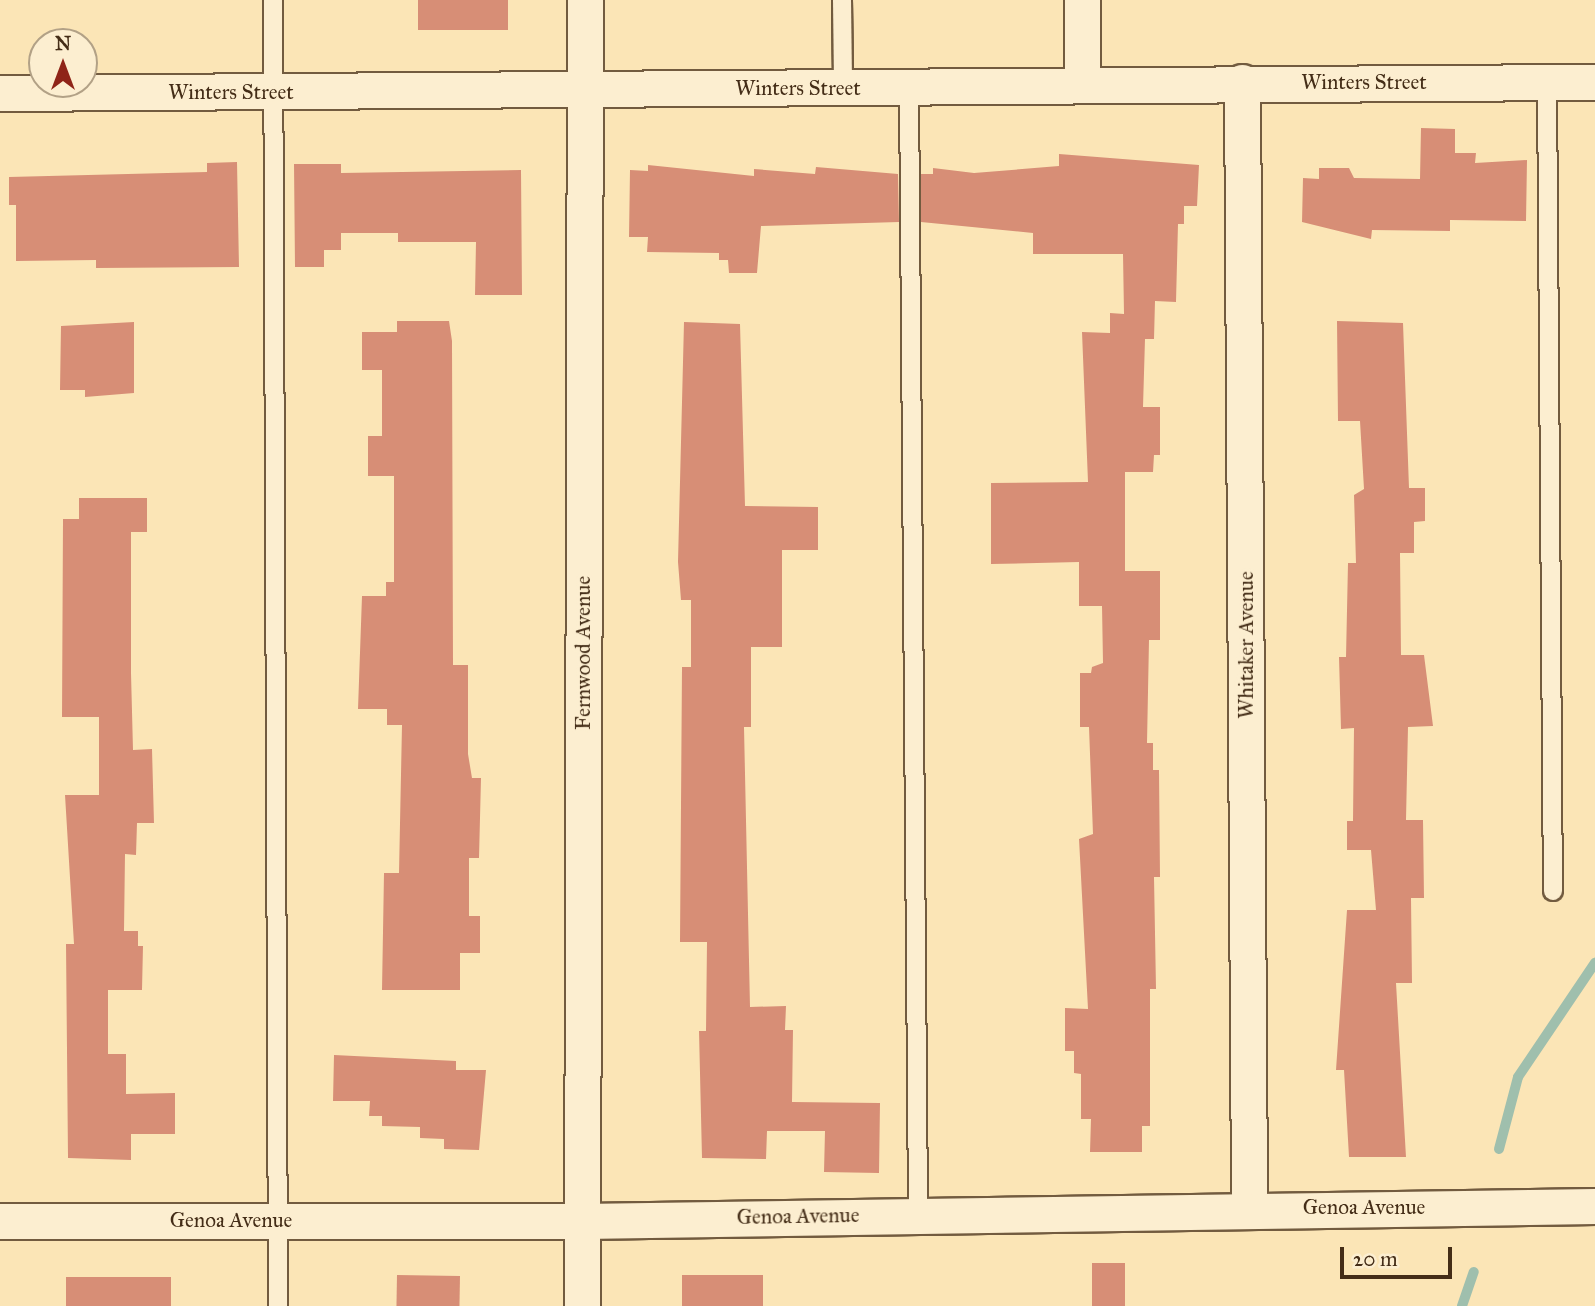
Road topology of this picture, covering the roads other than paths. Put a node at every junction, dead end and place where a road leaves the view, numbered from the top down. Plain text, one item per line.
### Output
1 (273, 0) edge
2 (585, 0) edge
3 (842, 0) edge
4 (1082, 0) edge
5 (1242, 82) junction
6 (1547, 82) junction
7 (1595, 82) edge
8 (1082, 85) junction
9 (585, 87) junction
10 (843, 88) junction
11 (909, 88) junction
12 (274, 92) junction
13 (0, 93) edge
14 (1553, 891) dead end
15 (1595, 1206) edge
16 (1249, 1207) junction
17 (918, 1213) junction
18 (278, 1219) junction
19 (0, 1221) edge
20 (582, 1221) junction
21 (278, 1306) edge
22 (582, 1306) edge

1 - 12 lane
2 - 9 street, Fernwood Avenue
3 - 10 lane
4 - 8 street
5 - 6 street, Winters Street
5 - 8 street, Winters Street
5 - 16 street, Whitaker Avenue
6 - 7 street, Winters Street
6 - 14 lane
8 - 11 street, Winters Street
9 - 10 street, Winters Street
9 - 12 street, Winters Street
9 - 20 street, Fernwood Avenue
10 - 11 street, Winters Street
11 - 17 lane
12 - 13 street, Winters Street
12 - 18 lane
15 - 16 street, Genoa Avenue
16 - 17 street, Genoa Avenue
17 - 20 street, Genoa Avenue
18 - 19 street, Genoa Avenue
18 - 20 street, Genoa Avenue
18 - 21 lane
20 - 22 street, Fernwood Avenue

